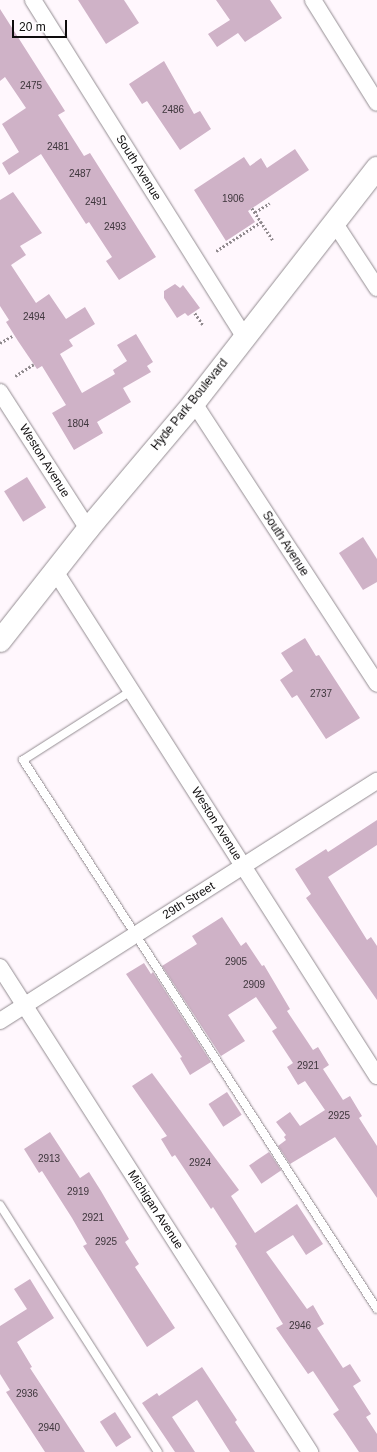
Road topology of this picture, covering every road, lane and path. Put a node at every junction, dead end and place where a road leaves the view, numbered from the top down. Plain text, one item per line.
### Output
1 (33, 0) edge
2 (313, 0) edge
3 (377, 103) edge
4 (377, 168) edge
5 (270, 202) dead end
6 (252, 208) dead end
7 (255, 212) junction
8 (261, 222) junction
9 (334, 222) junction
10 (273, 240) dead end
11 (216, 251) dead end
12 (377, 288) edge
13 (195, 313) dead end
14 (203, 325) dead end
15 (12, 336) dead end
16 (244, 336) junction
17 (0, 343) edge
18 (34, 364) dead end
19 (16, 376) dead end
20 (0, 392) edge
21 (194, 403) junction
22 (88, 529) junction
23 (56, 571) junction
24 (2, 632) edge
25 (377, 684) edge
26 (132, 691) junction
27 (377, 781) edge
28 (243, 867) junction
29 (136, 934) junction
30 (0, 968) edge
31 (24, 1006) junction
32 (0, 1021) edge
33 (377, 1076) edge
34 (0, 1205) edge
35 (377, 1309) edge
36 (158, 1452) edge
37 (310, 1452) edge

1 - 16 street, South Avenue
2 - 3 street
4 - 9 main road, Hyde Park Boulevard
5 - 7 path
6 - 7 path
7 - 8 path
8 - 10 path
8 - 11 path
9 - 12 street
9 - 16 main road, Hyde Park Boulevard
13 - 14 path
15 - 17 path
16 - 21 main road, Hyde Park Boulevard
18 - 19 path
20 - 22 street, Weston Avenue
21 - 22 main road, Hyde Park Boulevard
21 - 25 street, South Avenue
22 - 23 main road, Hyde Park Boulevard
23 - 24 main road, Hyde Park Boulevard
23 - 26 street, Weston Avenue
26 - 28 street, Weston Avenue
26 - 29 lane
27 - 28 street, 29th Street
28 - 29 street, 29th Street
28 - 33 street, Weston Avenue
29 - 31 street, 29th Street
29 - 35 lane
30 - 31 street, Michigan Avenue
31 - 32 street, 29th Street
31 - 37 street, Michigan Avenue
34 - 36 lane

